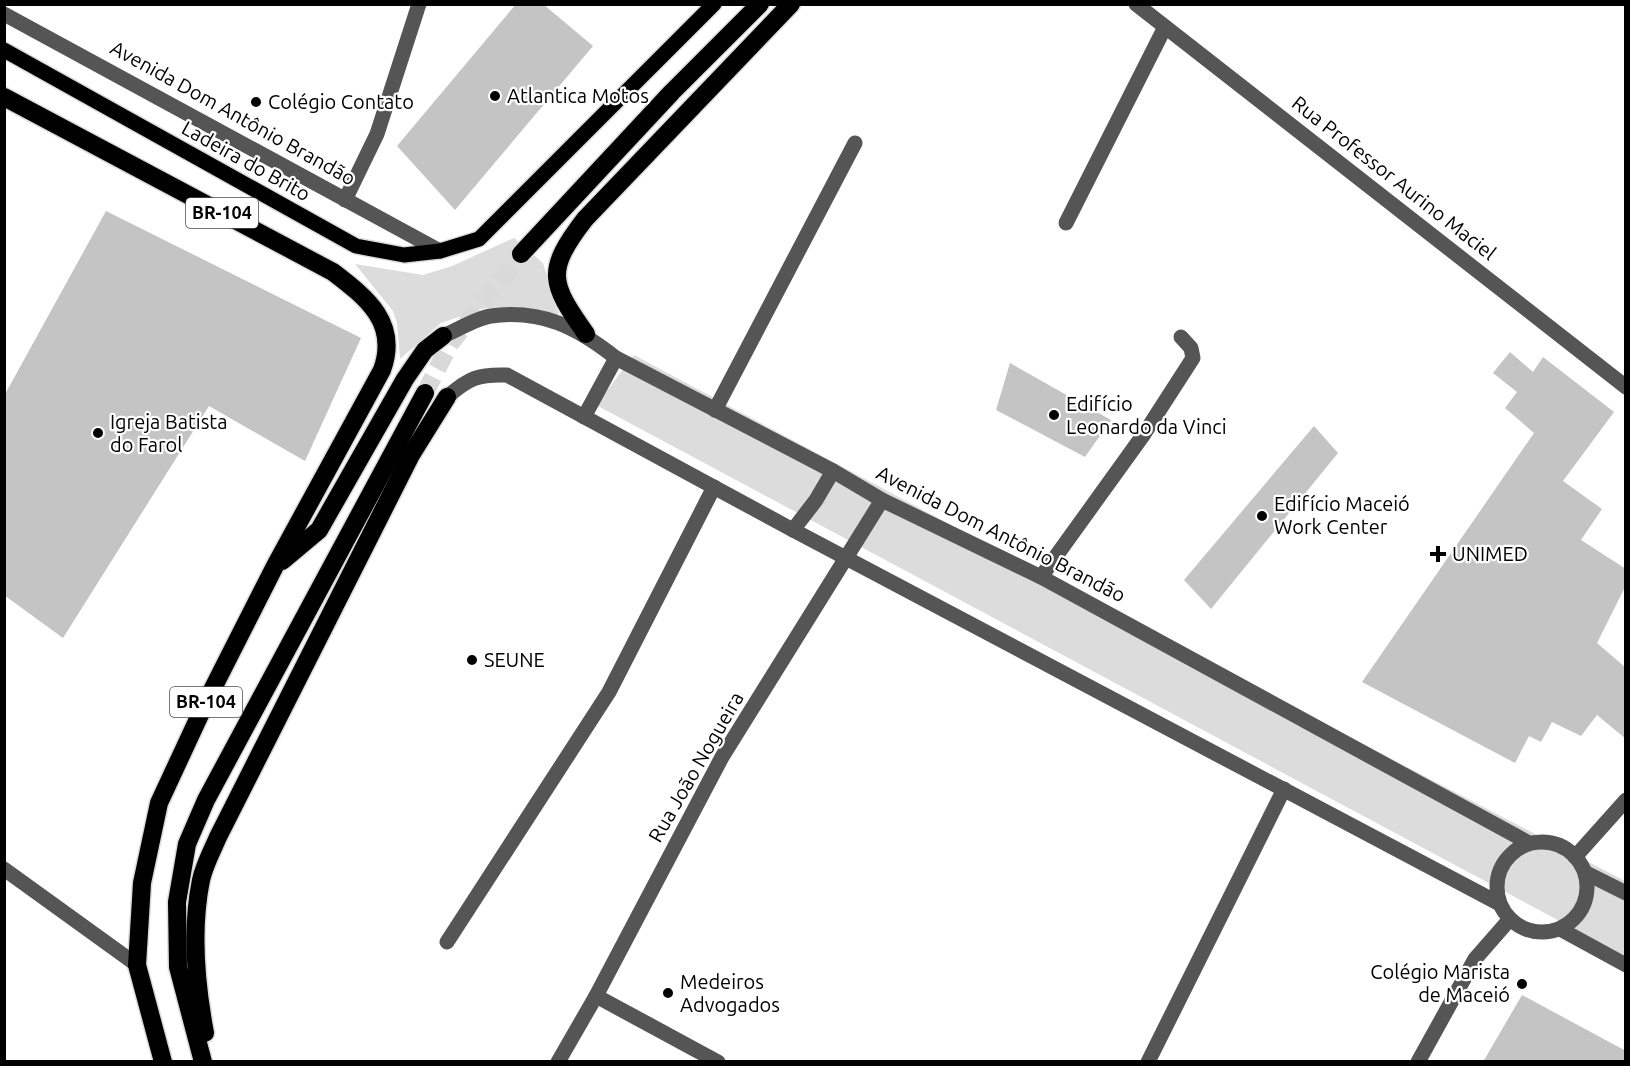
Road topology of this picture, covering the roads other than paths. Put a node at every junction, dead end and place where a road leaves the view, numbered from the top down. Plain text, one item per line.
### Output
1 (419, 4) edge
2 (714, 4) edge
3 (760, 4) edge
4 (791, 4) edge
5 (1136, 4) edge
6 (4, 14) edge
7 (1165, 27) junction
8 (4, 50) edge
9 (4, 97) edge
10 (855, 142) dead end
11 (345, 200) junction
12 (1066, 223) dead end
13 (440, 251) junction
14 (521, 254) tunnel mouth
15 (586, 334) junction
16 (443, 336) joint
17 (1181, 337) dead end
18 (615, 358) junction
19 (1626, 387) edge
20 (425, 393) tunnel mouth
21 (447, 397) joint
22 (715, 410) junction
23 (584, 417) junction
24 (833, 471) junction
25 (714, 487) junction
26 (882, 500) junction
27 (793, 530) junction
28 (848, 557) junction
29 (275, 567) junction
30 (1041, 577) junction
31 (1284, 789) junction
32 (1626, 800) edge
33 (1530, 843) junction
34 (1575, 857) junction
35 (4, 869) edge
36 (1586, 873) junction
37 (1626, 893) edge
38 (1500, 904) junction
39 (1510, 919) junction
40 (1560, 929) junction
41 (447, 942) dead end
42 (137, 965) junction
43 (1626, 965) edge
44 (596, 996) junction
45 (163, 1062) edge
46 (203, 1062) edge
47 (211, 1062) edge
48 (558, 1062) edge
49 (718, 1062) edge
50 (1148, 1062) edge
51 (1419, 1062) edge

1 - 11 street
2 - 13 main road, Ladeira do Brito
3 - 14 highway
4 - 15 highway
5 - 7 street, Rua Professor Aurino Maciel
6 - 11 street, Avenida Dom Antônio Brandão
7 - 12 street
7 - 19 street, Rua Professor Aurino Maciel
8 - 13 main road, Ladeira do Brito
9 - 29 highway, BR-104
10 - 22 street
11 - 13 street, Avenida Dom Antônio Brandão
15 - 16 street, Avenida Dom Antônio Brandão
15 - 18 street, Avenida Dom Antônio Brandão
16 - 29 highway
17 - 30 street
18 - 22 street, Avenida Dom Antônio Brandão
18 - 23 street
20 - 46 highway, BR-104
21 - 23 street
21 - 47 highway
22 - 24 street, Avenida Dom Antônio Brandão
23 - 25 street
24 - 26 street, Avenida Dom Antônio Brandão
24 - 27 street
25 - 27 street
25 - 41 street
26 - 28 street, Rua João Nogueira
26 - 30 street, Avenida Dom Antônio Brandão
27 - 28 street
28 - 31 street
28 - 44 street, Rua João Nogueira
29 - 42 highway, BR-104
30 - 33 street, Avenida Dom Antônio Brandão
31 - 38 street
31 - 50 street
32 - 34 street
33 - 34 street
33 - 38 street
34 - 36 street
35 - 42 street
36 - 37 street
36 - 40 street
38 - 39 street
39 - 40 street
39 - 51 street
40 - 43 street
42 - 45 highway, BR-104
44 - 48 street, Rua João Nogueira
44 - 49 street

